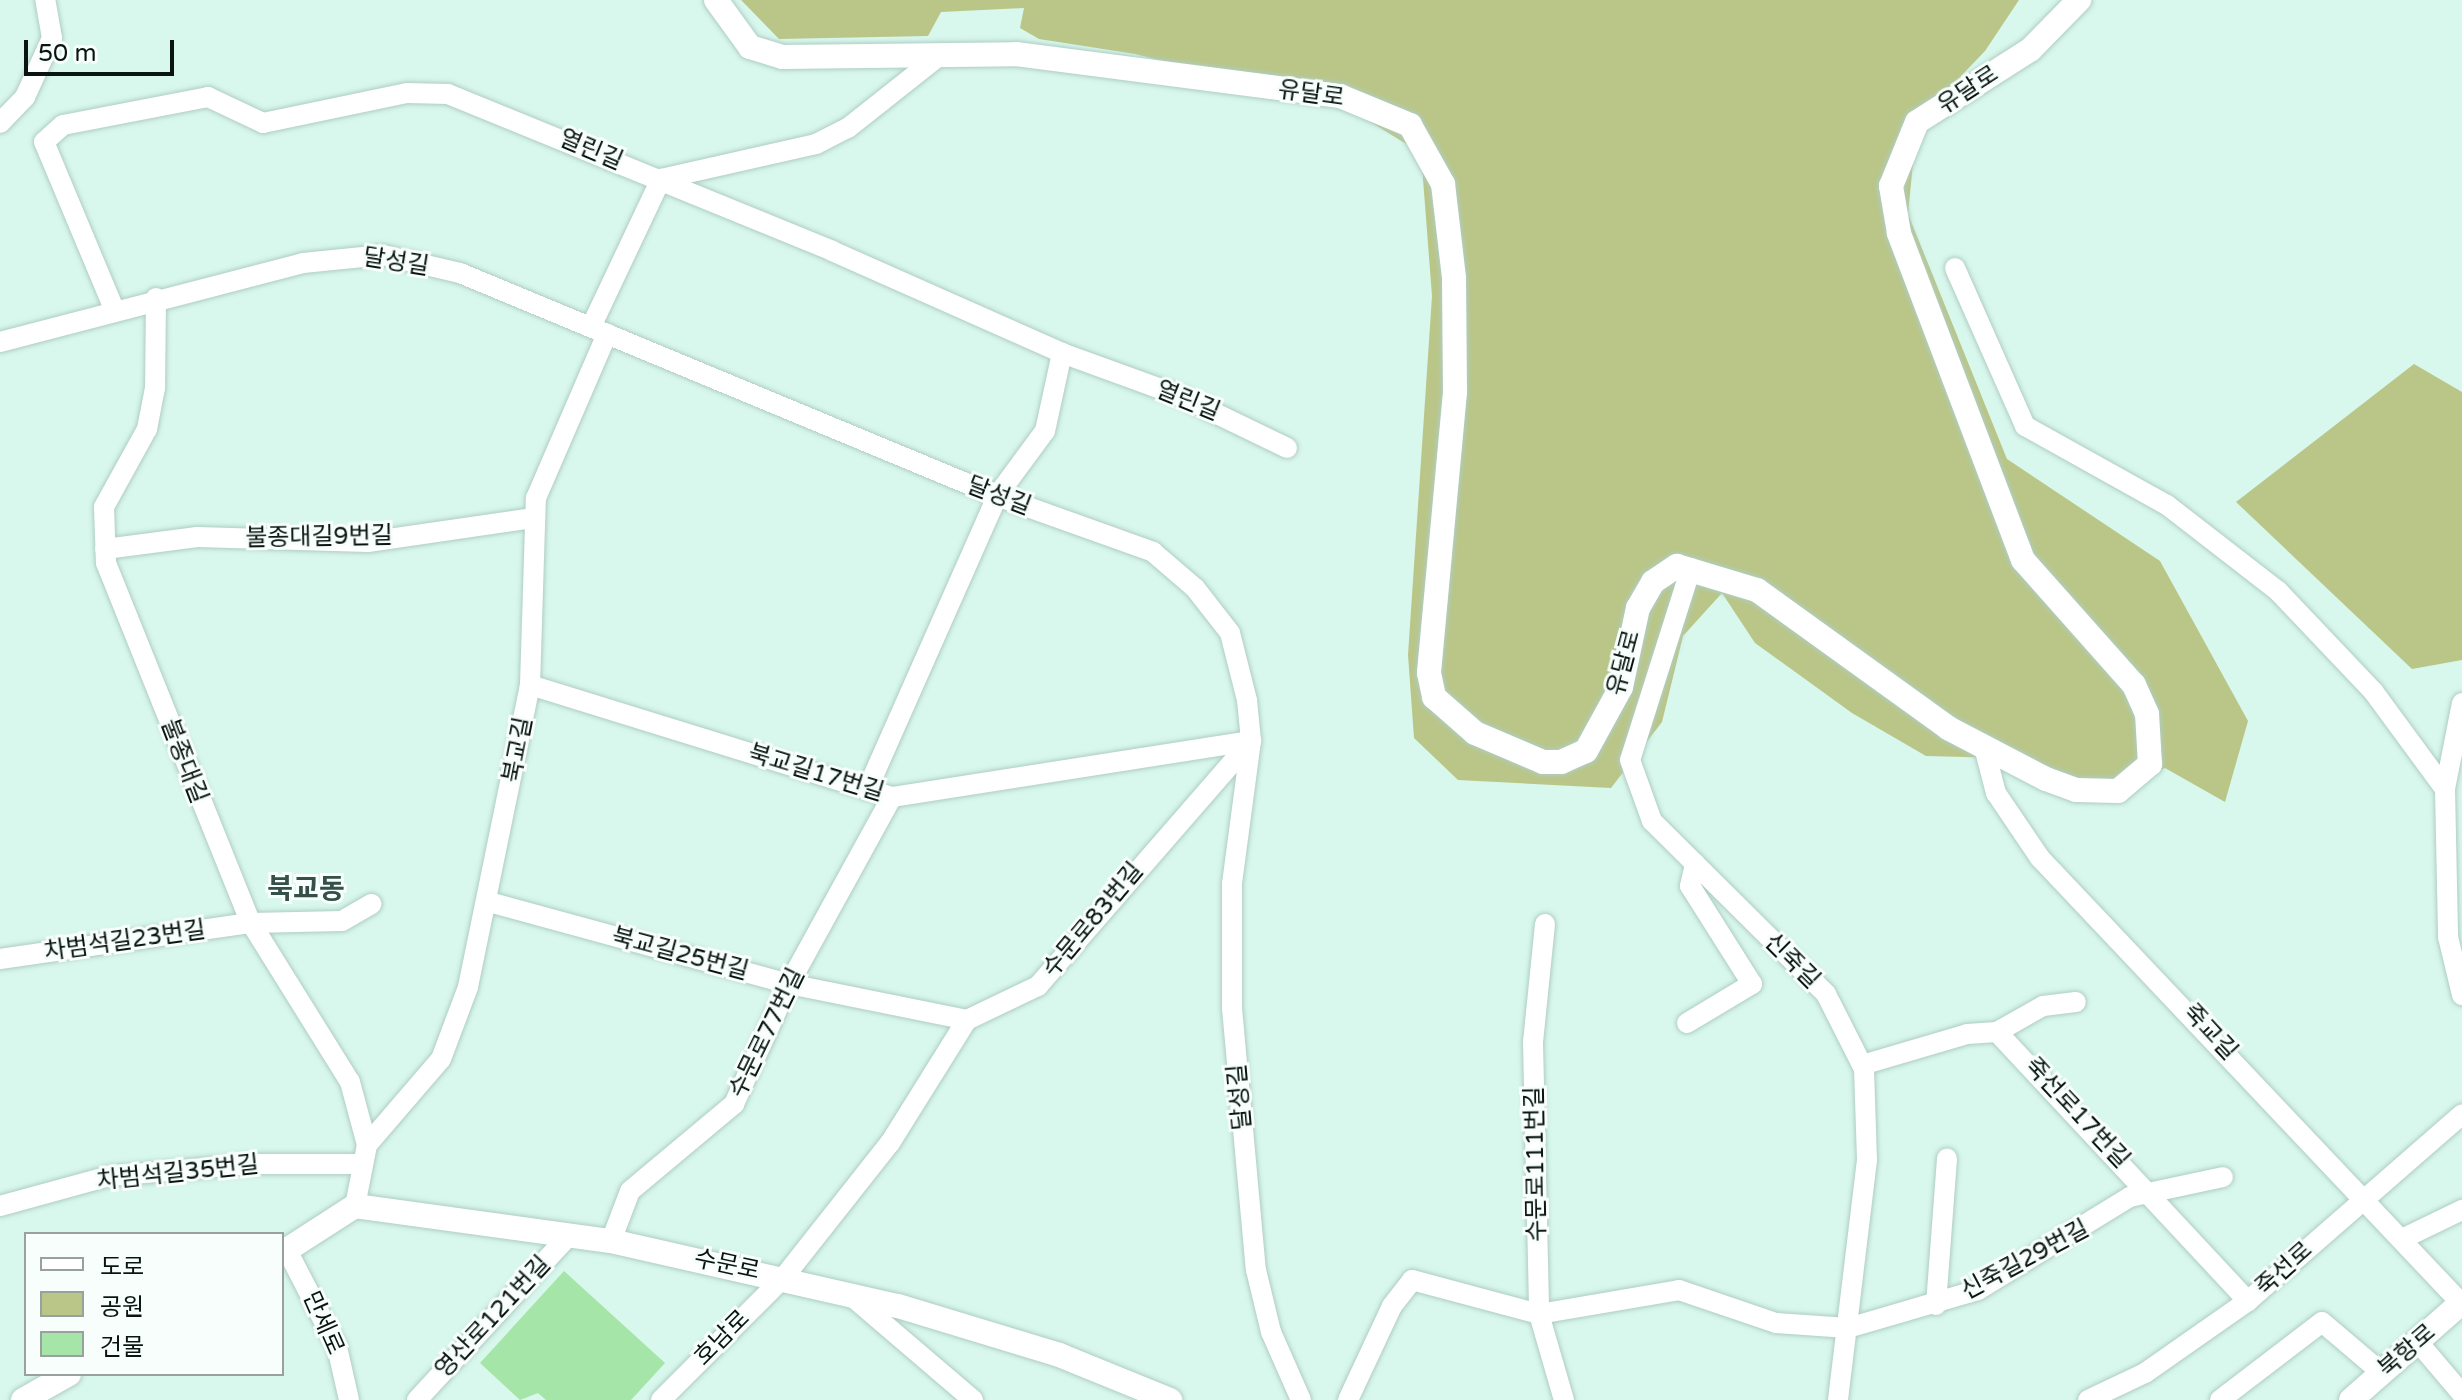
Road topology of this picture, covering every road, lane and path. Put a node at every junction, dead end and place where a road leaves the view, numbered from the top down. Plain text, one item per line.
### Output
1 (45, 0) edge
2 (716, 0) edge
3 (2079, 0) edge
4 (940, 55) junction
5 (0, 123) edge
6 (661, 179) junction
7 (1955, 268) dead end
8 (156, 298) junction
9 (114, 309) junction
10 (599, 330) junction
11 (0, 342) edge
12 (1062, 353) junction
13 (1287, 448) dead end
14 (997, 496) junction
15 (532, 518) junction
16 (105, 549) junction
17 (1691, 568) junction
18 (530, 685) junction
19 (2462, 703) edge
20 (1251, 741) junction
21 (1984, 747) junction
22 (2445, 789) junction
23 (867, 790) junction
24 (892, 797) junction
25 (1695, 864) junction
26 (489, 902) junction
27 (372, 904) dead end
28 (251, 923) junction
29 (1545, 924) dead end
30 (0, 959) edge
31 (789, 984) junction
32 (2462, 995) edge
33 (2076, 1002) dead end
34 (967, 1020) junction
35 (1687, 1023) dead end
36 (1997, 1032) junction
37 (1862, 1065) junction
38 (2462, 1114) edge
39 (363, 1154) junction
40 (1947, 1158) dead end
41 (2223, 1177) dead end
42 (2151, 1194) junction
43 (2363, 1198) junction
44 (0, 1206) edge
45 (355, 1206) junction
46 (2462, 1210) edge
47 (569, 1235) junction
48 (2402, 1239) junction
49 (611, 1241) junction
50 (285, 1251) edge
51 (784, 1277) junction
52 (849, 1294) junction
53 (2248, 1301) junction
54 (2462, 1303) edge
55 (1936, 1305) junction
56 (1539, 1314) junction
57 (1848, 1328) junction
58 (2418, 1342) junction
59 (2382, 1373) junction
60 (65, 1376) edge
61 (2462, 1394) edge
62 (23, 1400) edge
63 (349, 1400) edge
64 (417, 1400) edge
65 (661, 1400) edge
66 (973, 1400) edge
67 (1170, 1400) edge
68 (1301, 1400) edge
69 (1348, 1400) edge
70 (1564, 1400) edge
71 (1838, 1400) edge
72 (2088, 1400) edge
73 (2220, 1400) edge
74 (2351, 1400) edge

1 - 5 street
2 - 4 street, 유달로
3 - 21 street, 유달로
4 - 6 street
4 - 17 street, 유달로
6 - 9 street, 열린길
6 - 10 street, 북교길
6 - 12 street, 열린길
7 - 22 street
8 - 9 street, 달성길
8 - 10 street, 달성길
8 - 16 street, 불종대길
9 - 11 street, 달성길
10 - 14 street, 달성길
10 - 15 street, 북교길
12 - 13 street, 열린길
12 - 14 street
14 - 20 street, 달성길
14 - 23 street
15 - 16 street, 불종대길9번길
15 - 18 street, 북교길
16 - 28 street, 불종대길
17 - 21 street, 유달로
17 - 25 street, 신죽길
18 - 23 street, 북교길17번길
18 - 26 street, 북교길
19 - 22 street
20 - 24 street, 북교길17번길
20 - 34 street, 수문로83번길
20 - 68 street, 달성길
21 - 43 street, 죽교길
22 - 32 street
23 - 24 street, 북교길17번길
24 - 31 street, 수문로77번길
25 - 35 street
25 - 37 street, 신죽길
26 - 31 street, 북교길25번길
26 - 39 street, 북교길
27 - 28 street, 차범석길23번길
28 - 30 street, 차범석길23번길
28 - 39 street, 불종대길
29 - 56 street, 수문로111번길
31 - 34 street, 북교길25번길
31 - 49 street, 수문로77번길
33 - 36 street
34 - 51 street
36 - 37 street
36 - 42 street, 죽선로17번길
37 - 57 street, 신죽길
38 - 43 street, 죽선로
39 - 44 street, 차범석길35번길
39 - 45 street, 불종대길
40 - 55 street
41 - 42 street, 신죽길29번길
42 - 53 street, 죽선로17번길
42 - 55 street, 신죽길29번길
43 - 48 street, 죽교길
43 - 53 street, 죽선로
45 - 47 street, 수문로
45 - 50 street
46 - 48 street
47 - 49 street, 수문로
47 - 64 street, 영산로121번길
48 - 54 street, 죽교길
49 - 51 street, 수문로
50 - 63 street, 만세로
51 - 52 street, 수문로
51 - 65 street, 호남로
52 - 66 street
52 - 67 street, 수문로
53 - 72 street, 죽선로
54 - 58 street, 북항로
55 - 57 street, 신죽길29번길
56 - 57 street, 신죽길29번길
56 - 69 street
56 - 70 street, 수문로111번길
57 - 71 street, 신죽길
58 - 59 street, 북항로
58 - 61 street
59 - 73 street
59 - 74 street, 북항로
60 - 62 street

